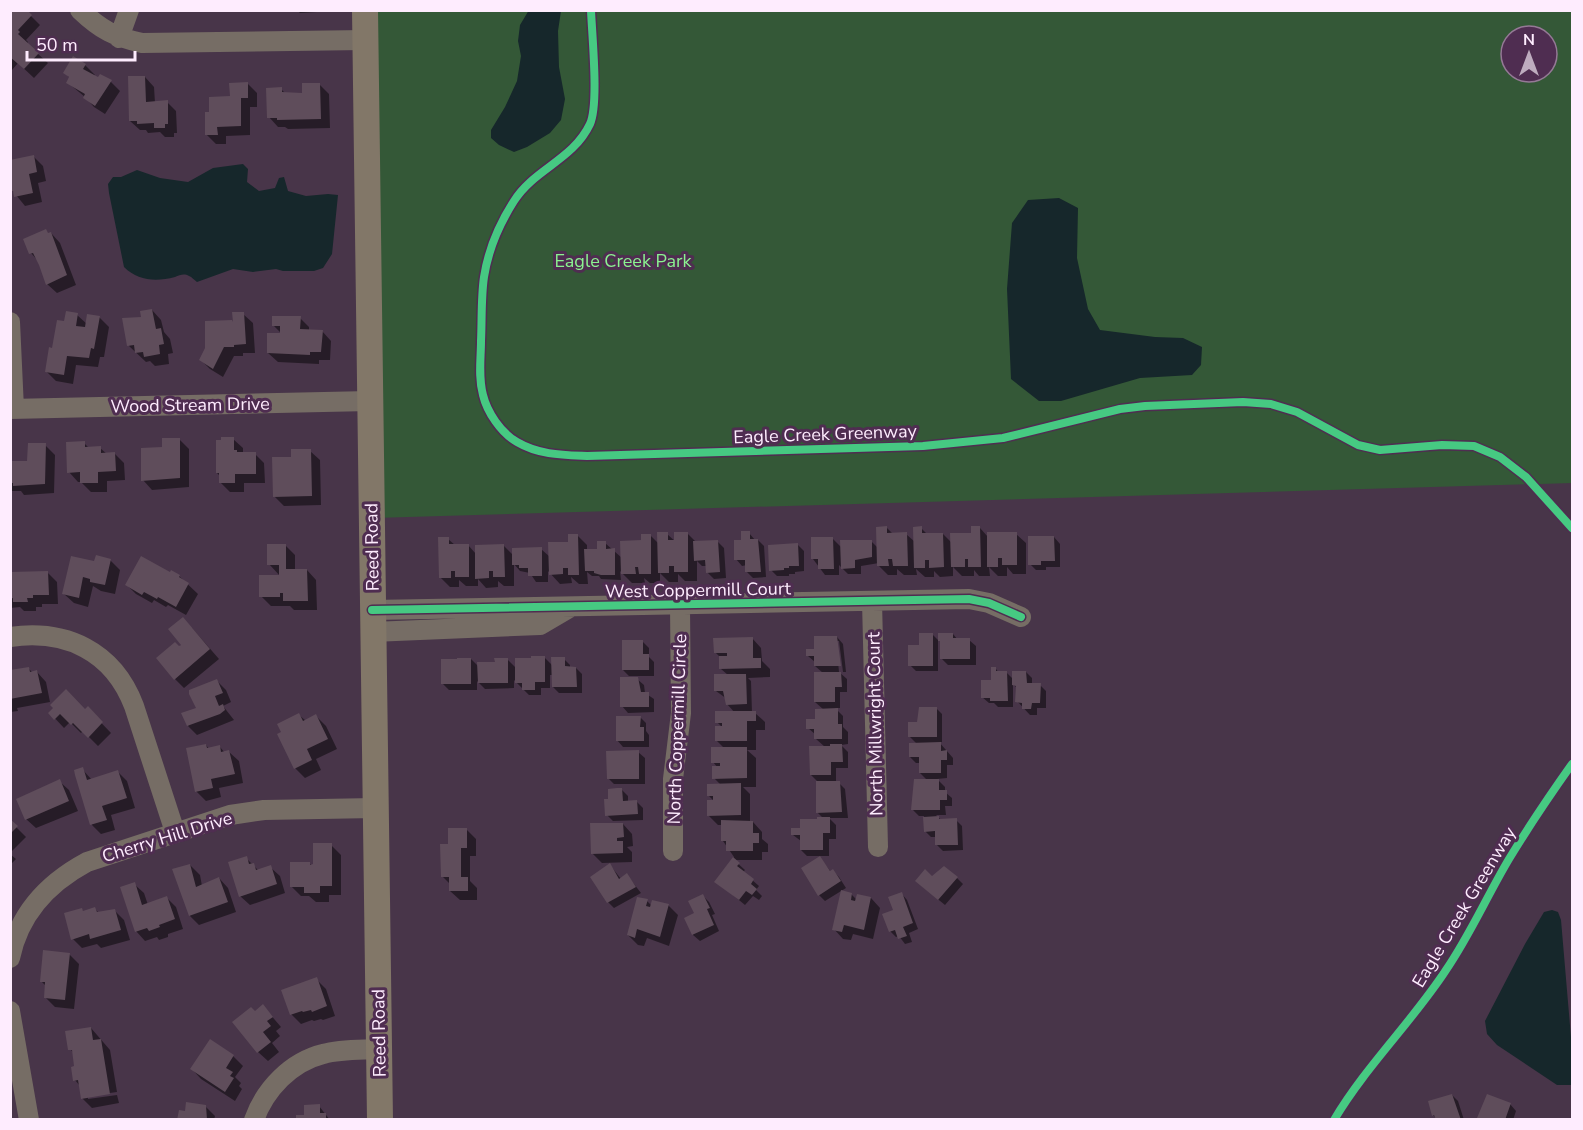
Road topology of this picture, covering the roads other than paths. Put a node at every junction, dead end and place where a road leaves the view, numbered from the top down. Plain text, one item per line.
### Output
1 (80, 10) edge
2 (129, 10) edge
3 (365, 10) edge
4 (119, 38) junction
5 (365, 40) junction
6 (10, 322) edge
7 (370, 401) junction
8 (12, 409) edge
9 (872, 601) junction
10 (680, 606) junction
11 (1021, 617) dead end
12 (372, 621) junction
13 (10, 637) edge
14 (375, 808) junction
15 (175, 832) junction
16 (878, 847) dead end
17 (674, 851) dead end
18 (10, 958) edge
19 (10, 1011) edge
20 (379, 1049) junction
21 (29, 1119) edge
22 (254, 1119) edge
23 (380, 1119) edge

1 - 4 street
2 - 4 street
3 - 5 main road, Reed Road
4 - 5 street
5 - 7 main road, Reed Road
6 - 8 street
7 - 8 street, Wood Stream Drive
7 - 12 main road, Reed Road
9 - 10 street, West Coppermill Court
9 - 11 street, West Coppermill Court
9 - 16 street, North Millwright Court
10 - 12 street, West Coppermill Court
10 - 17 street, North Coppermill Circle
12 - 14 main road, Reed Road
13 - 15 street
14 - 15 street, Cherry Hill Drive
14 - 20 main road, Reed Road
15 - 18 street, Cherry Hill Drive
19 - 21 street
20 - 22 street
20 - 23 main road, Reed Road

